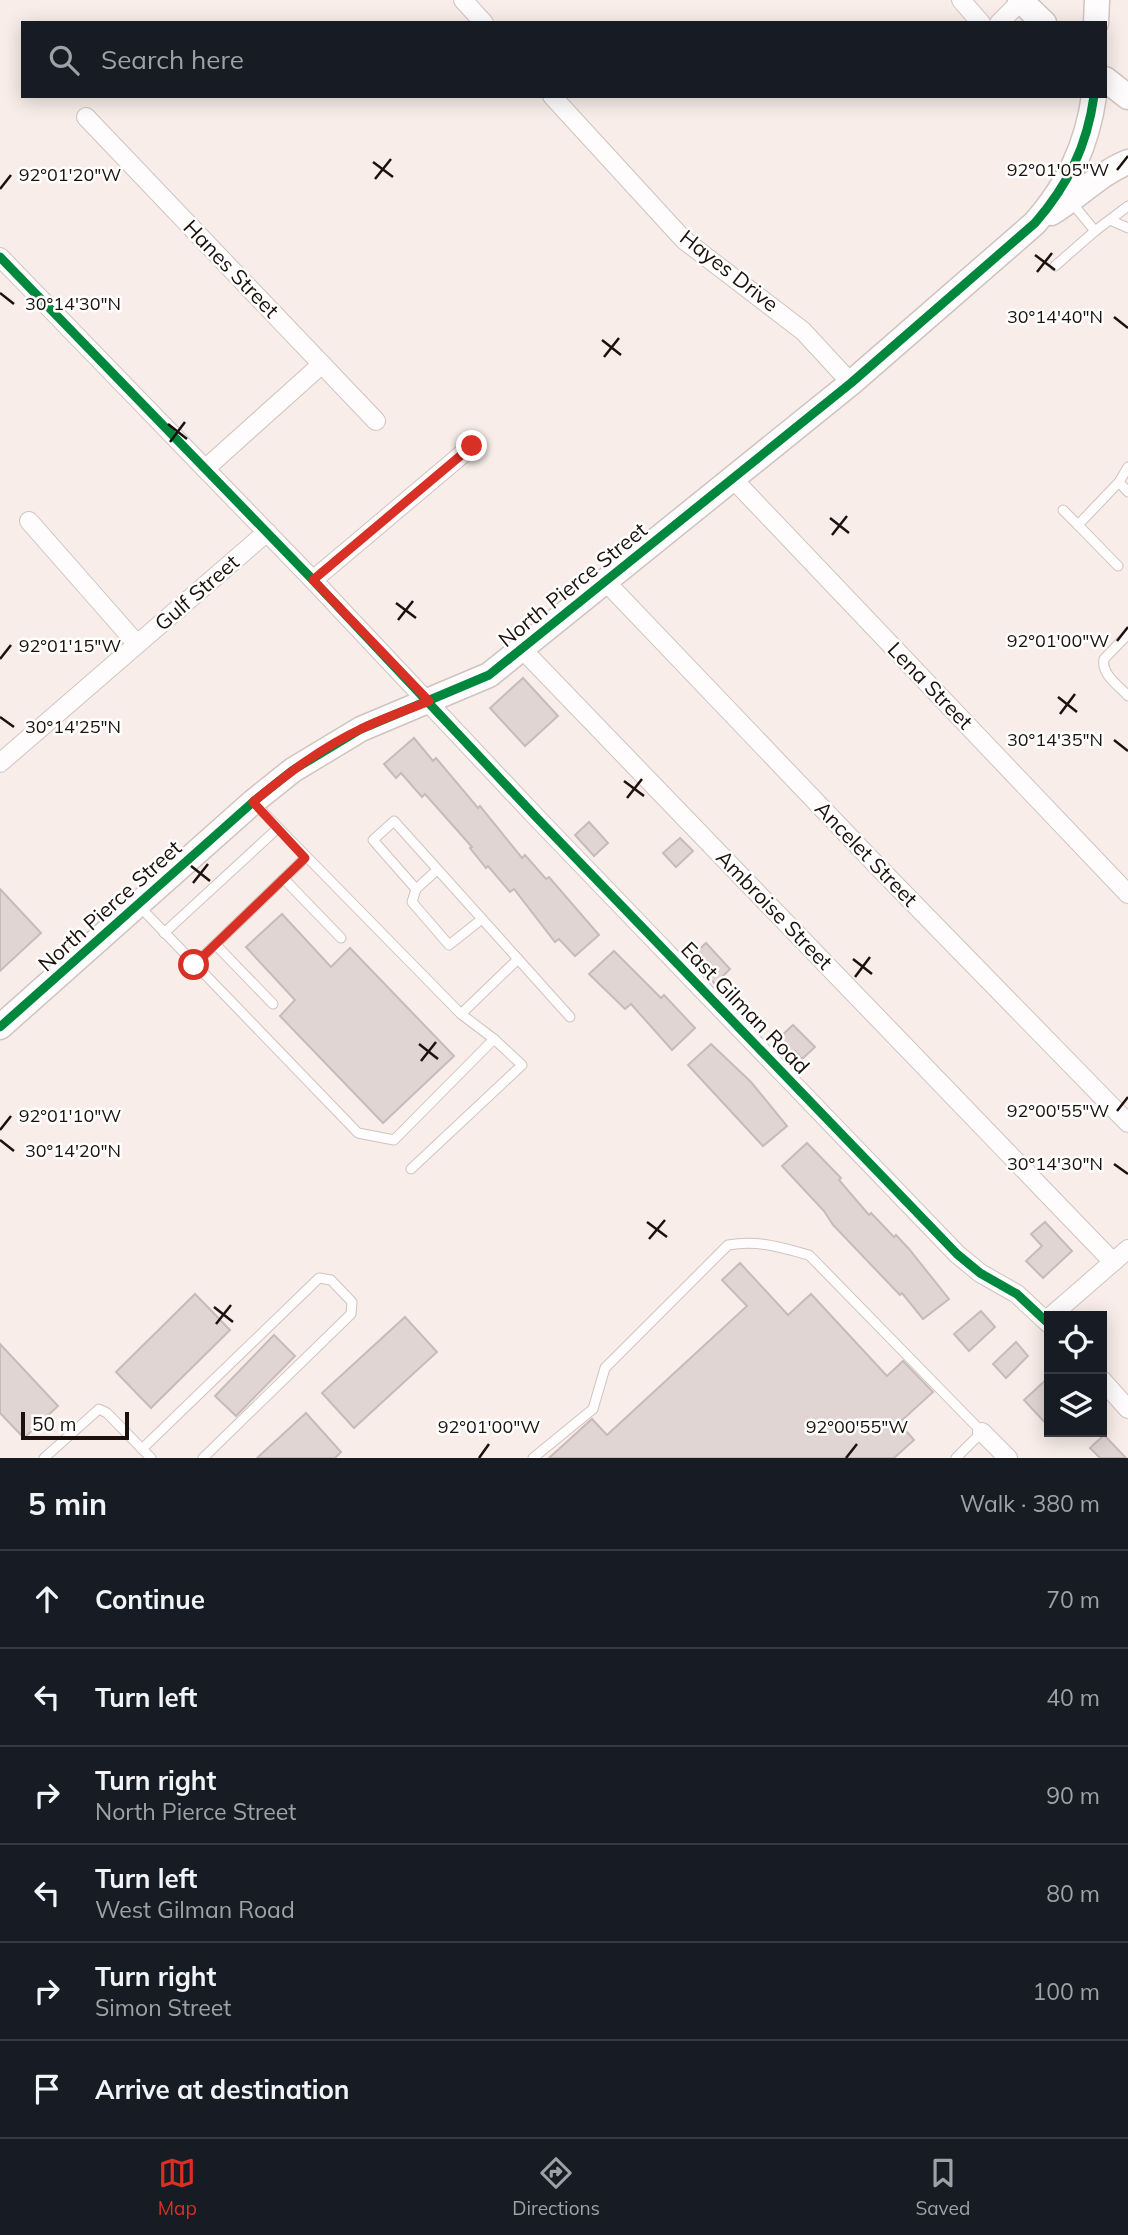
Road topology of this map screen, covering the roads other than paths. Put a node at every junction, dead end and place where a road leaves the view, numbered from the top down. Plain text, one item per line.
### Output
1 (463, 0) edge
2 (961, 0) edge
3 (1020, 0) edge
4 (1097, 0) edge
5 (482, 21) edge
6 (979, 21) edge
7 (1001, 21) edge
8 (1042, 21) edge
9 (1096, 21) edge
10 (1107, 81) edge
11 (1128, 97) edge
12 (554, 98) edge
13 (1094, 98) edge
14 (86, 117) dead end
15 (1128, 162) edge
16 (1071, 202) junction
17 (1128, 206) edge
18 (1110, 220) junction
19 (1035, 223) junction
20 (1128, 228) edge
21 (1096, 231) junction
22 (0, 257) edge
23 (1055, 266) dead end
24 (322, 363) junction
25 (851, 383) junction
26 (376, 421) dead end
27 (472, 446) dead end
28 (1128, 467) edge
29 (205, 469) junction
30 (733, 479) junction
31 (1119, 482) junction
32 (1128, 492) edge
33 (1063, 510) dead end
34 (29, 521) dead end
35 (1078, 525) junction
36 (267, 532) junction
37 (1118, 565) dead end
38 (313, 580) junction
39 (606, 582) junction
40 (1128, 634) edge
41 (138, 644) junction
42 (522, 649) junction
43 (1128, 696) edge
44 (429, 701) junction
45 (0, 763) edge
46 (253, 802) junction
47 (278, 828) junction
48 (305, 858) junction
49 (437, 870) junction
50 (284, 879) junction
51 (416, 889) junction
52 (1128, 894) edge
53 (138, 905) junction
54 (482, 919) junction
55 (164, 933) junction
56 (341, 938) dead end
57 (216, 944) junction
58 (518, 959) junction
59 (194, 965) junction
60 (273, 1004) dead end
61 (461, 1014) junction
62 (570, 1017) dead end
63 (0, 1027) edge
64 (494, 1039) junction
65 (1128, 1123) edge
66 (411, 1169) dead end
67 (1128, 1249) edge
68 (1113, 1262) junction
69 (1059, 1311) edge
70 (1044, 1316) edge
71 (1107, 1386) edge
72 (1128, 1409) edge
73 (982, 1432) junction
74 (142, 1449) junction
75 (44, 1458) edge
76 (151, 1458) edge
77 (203, 1458) edge
78 (533, 1458) edge
79 (956, 1458) edge
80 (1008, 1458) edge

1 - 5 street
2 - 6 street
3 - 7 street
3 - 8 street
4 - 9 street
10 - 11 street
12 - 25 street, Hayes Drive
13 - 19 street, North Pierce Street
14 - 24 street, Hanes Street
15 - 16 street
16 - 19 street
16 - 21 lane
17 - 18 lane
18 - 20 lane
18 - 21 lane
19 - 25 street, North Pierce Street
21 - 23 lane
22 - 29 street, East Gilman Road
24 - 26 street, Hanes Street
24 - 29 street
25 - 30 street, North Pierce Street
27 - 38 street
28 - 31 lane
29 - 36 street, East Gilman Road
30 - 39 street, North Pierce Street
30 - 52 street, Lena Street
31 - 32 lane
31 - 35 lane
33 - 35 lane
34 - 41 street
35 - 37 lane
36 - 38 street, East Gilman Road
36 - 41 street, Gulf Street
38 - 44 street, East Gilman Road
39 - 42 street, North Pierce Street
39 - 65 street, Ancelet Street
40 - 43 lane
41 - 45 street, Gulf Street
42 - 44 street, North Pierce Street
42 - 68 street, Ambroise Street
44 - 46 street, North Pierce Street
44 - 70 street, East Gilman Road
46 - 47 lane
46 - 53 street, North Pierce Street
47 - 48 lane
47 - 55 lane
48 - 50 lane
48 - 61 lane
49 - 51 lane
49 - 51 lane
49 - 54 lane
50 - 56 lane
50 - 57 lane
51 - 54 lane
53 - 55 lane
53 - 63 street, North Pierce Street
54 - 58 lane
55 - 59 lane
57 - 59 lane
57 - 60 lane
58 - 61 lane
58 - 62 lane
59 - 64 lane
61 - 64 lane
64 - 66 lane
67 - 68 street
68 - 69 street
71 - 72 street
73 - 78 lane
73 - 79 lane
73 - 80 street
74 - 75 lane
74 - 76 lane
74 - 77 lane

